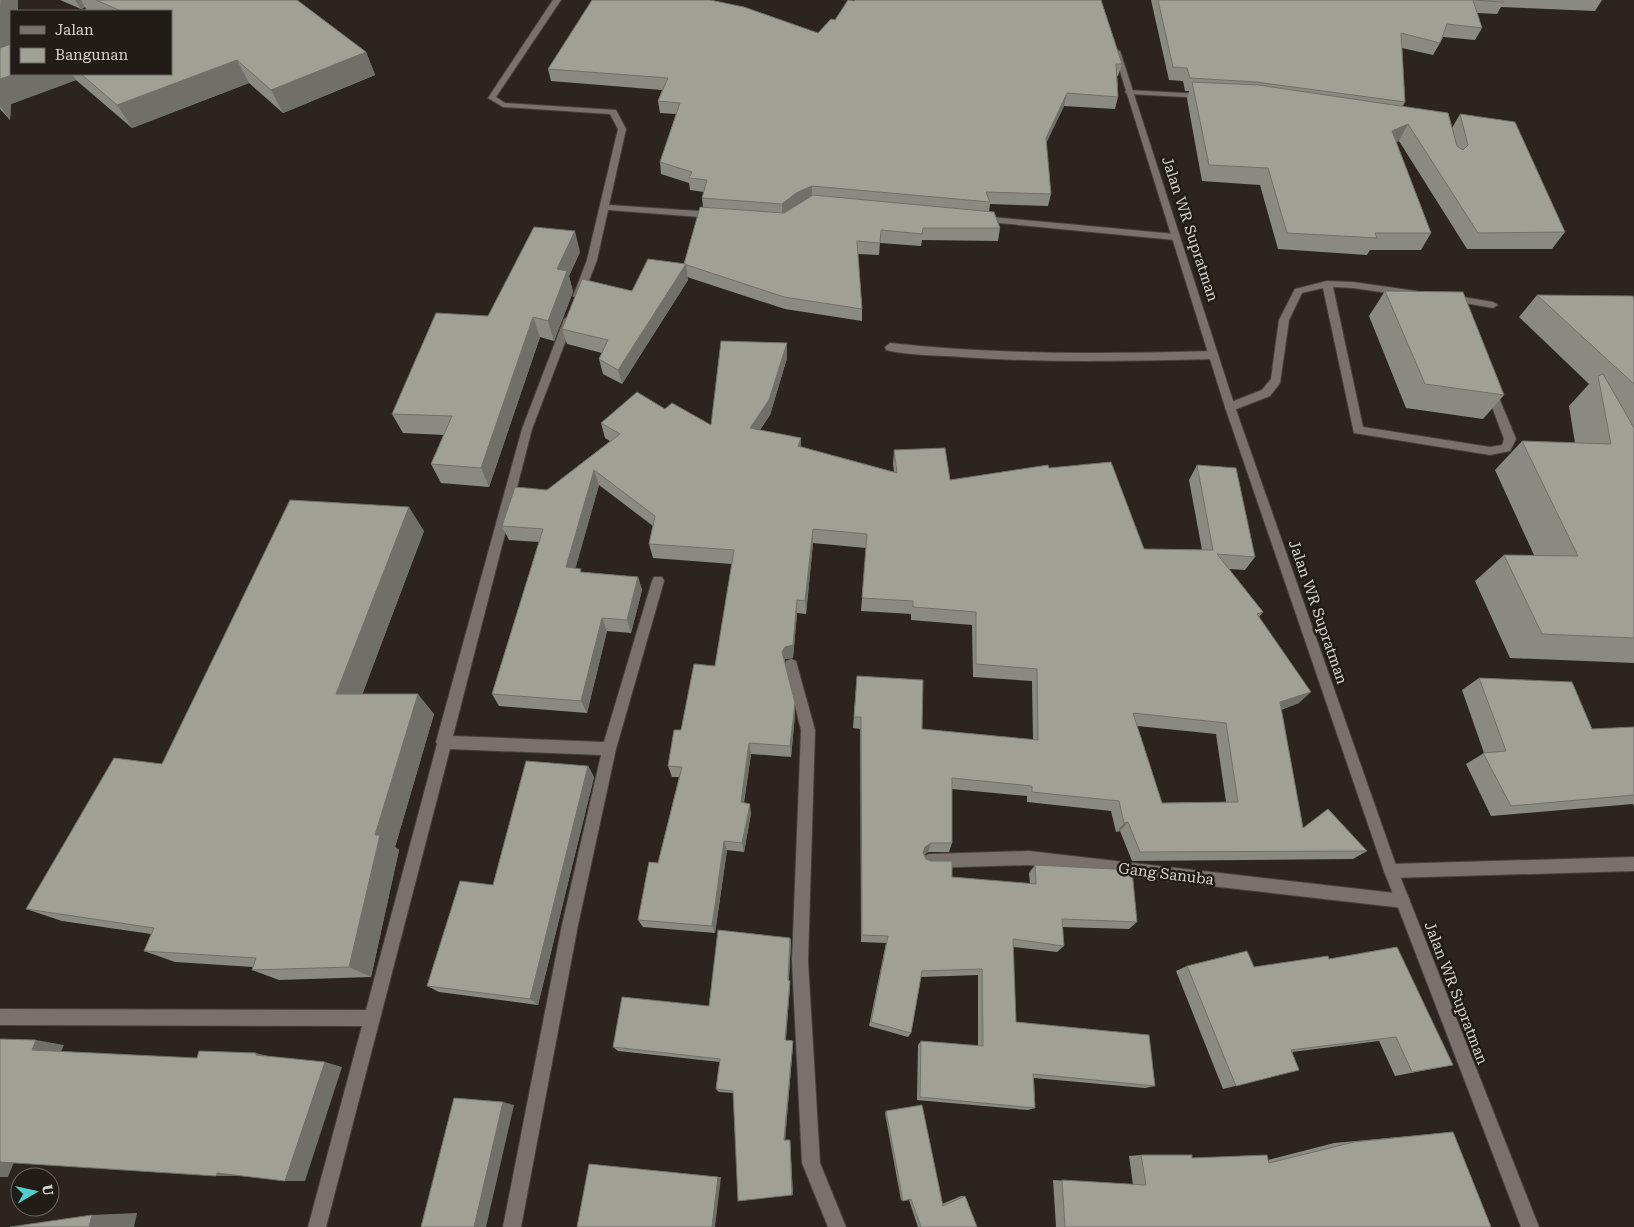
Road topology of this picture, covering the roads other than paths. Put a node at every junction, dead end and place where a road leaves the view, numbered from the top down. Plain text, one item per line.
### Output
1 (117, 0) edge
2 (557, 0) edge
3 (88, 10) edge
4 (1111, 37) edge
5 (1129, 92) junction
6 (1214, 96) edge
7 (604, 207) junction
8 (722, 216) edge
9 (972, 218) edge
10 (1175, 237) junction
11 (1327, 284) junction
12 (1493, 305) dead end
13 (890, 347) dead end
14 (1213, 355) junction
15 (1484, 373) edge
16 (1230, 407) junction
17 (658, 581) dead end
18 (791, 665) edge
19 (443, 742) junction
20 (608, 750) junction
21 (929, 861) edge
22 (1634, 864) edge
23 (1391, 871) junction
24 (1402, 900) junction
25 (0, 1017) edge
26 (370, 1018) junction
27 (317, 1227) edge
28 (512, 1227) edge
29 (837, 1227) edge
30 (1530, 1227) edge

1 - 3 street
2 - 7 street
4 - 5 street, Jalan WR Supratman
5 - 6 street
5 - 10 street, Jalan WR Supratman
7 - 8 street
7 - 19 street
9 - 10 street
10 - 14 street, Jalan WR Supratman
11 - 12 street
11 - 15 street
11 - 16 street
13 - 14 street
14 - 16 street, Jalan WR Supratman
16 - 23 street, Jalan WR Supratman
17 - 20 street
18 - 29 street
19 - 20 street
19 - 26 street
20 - 28 street
21 - 24 street, Gang Sanuba
22 - 23 street
23 - 24 street, Jalan WR Supratman
24 - 30 street, Jalan WR Supratman
25 - 26 street
26 - 27 street

